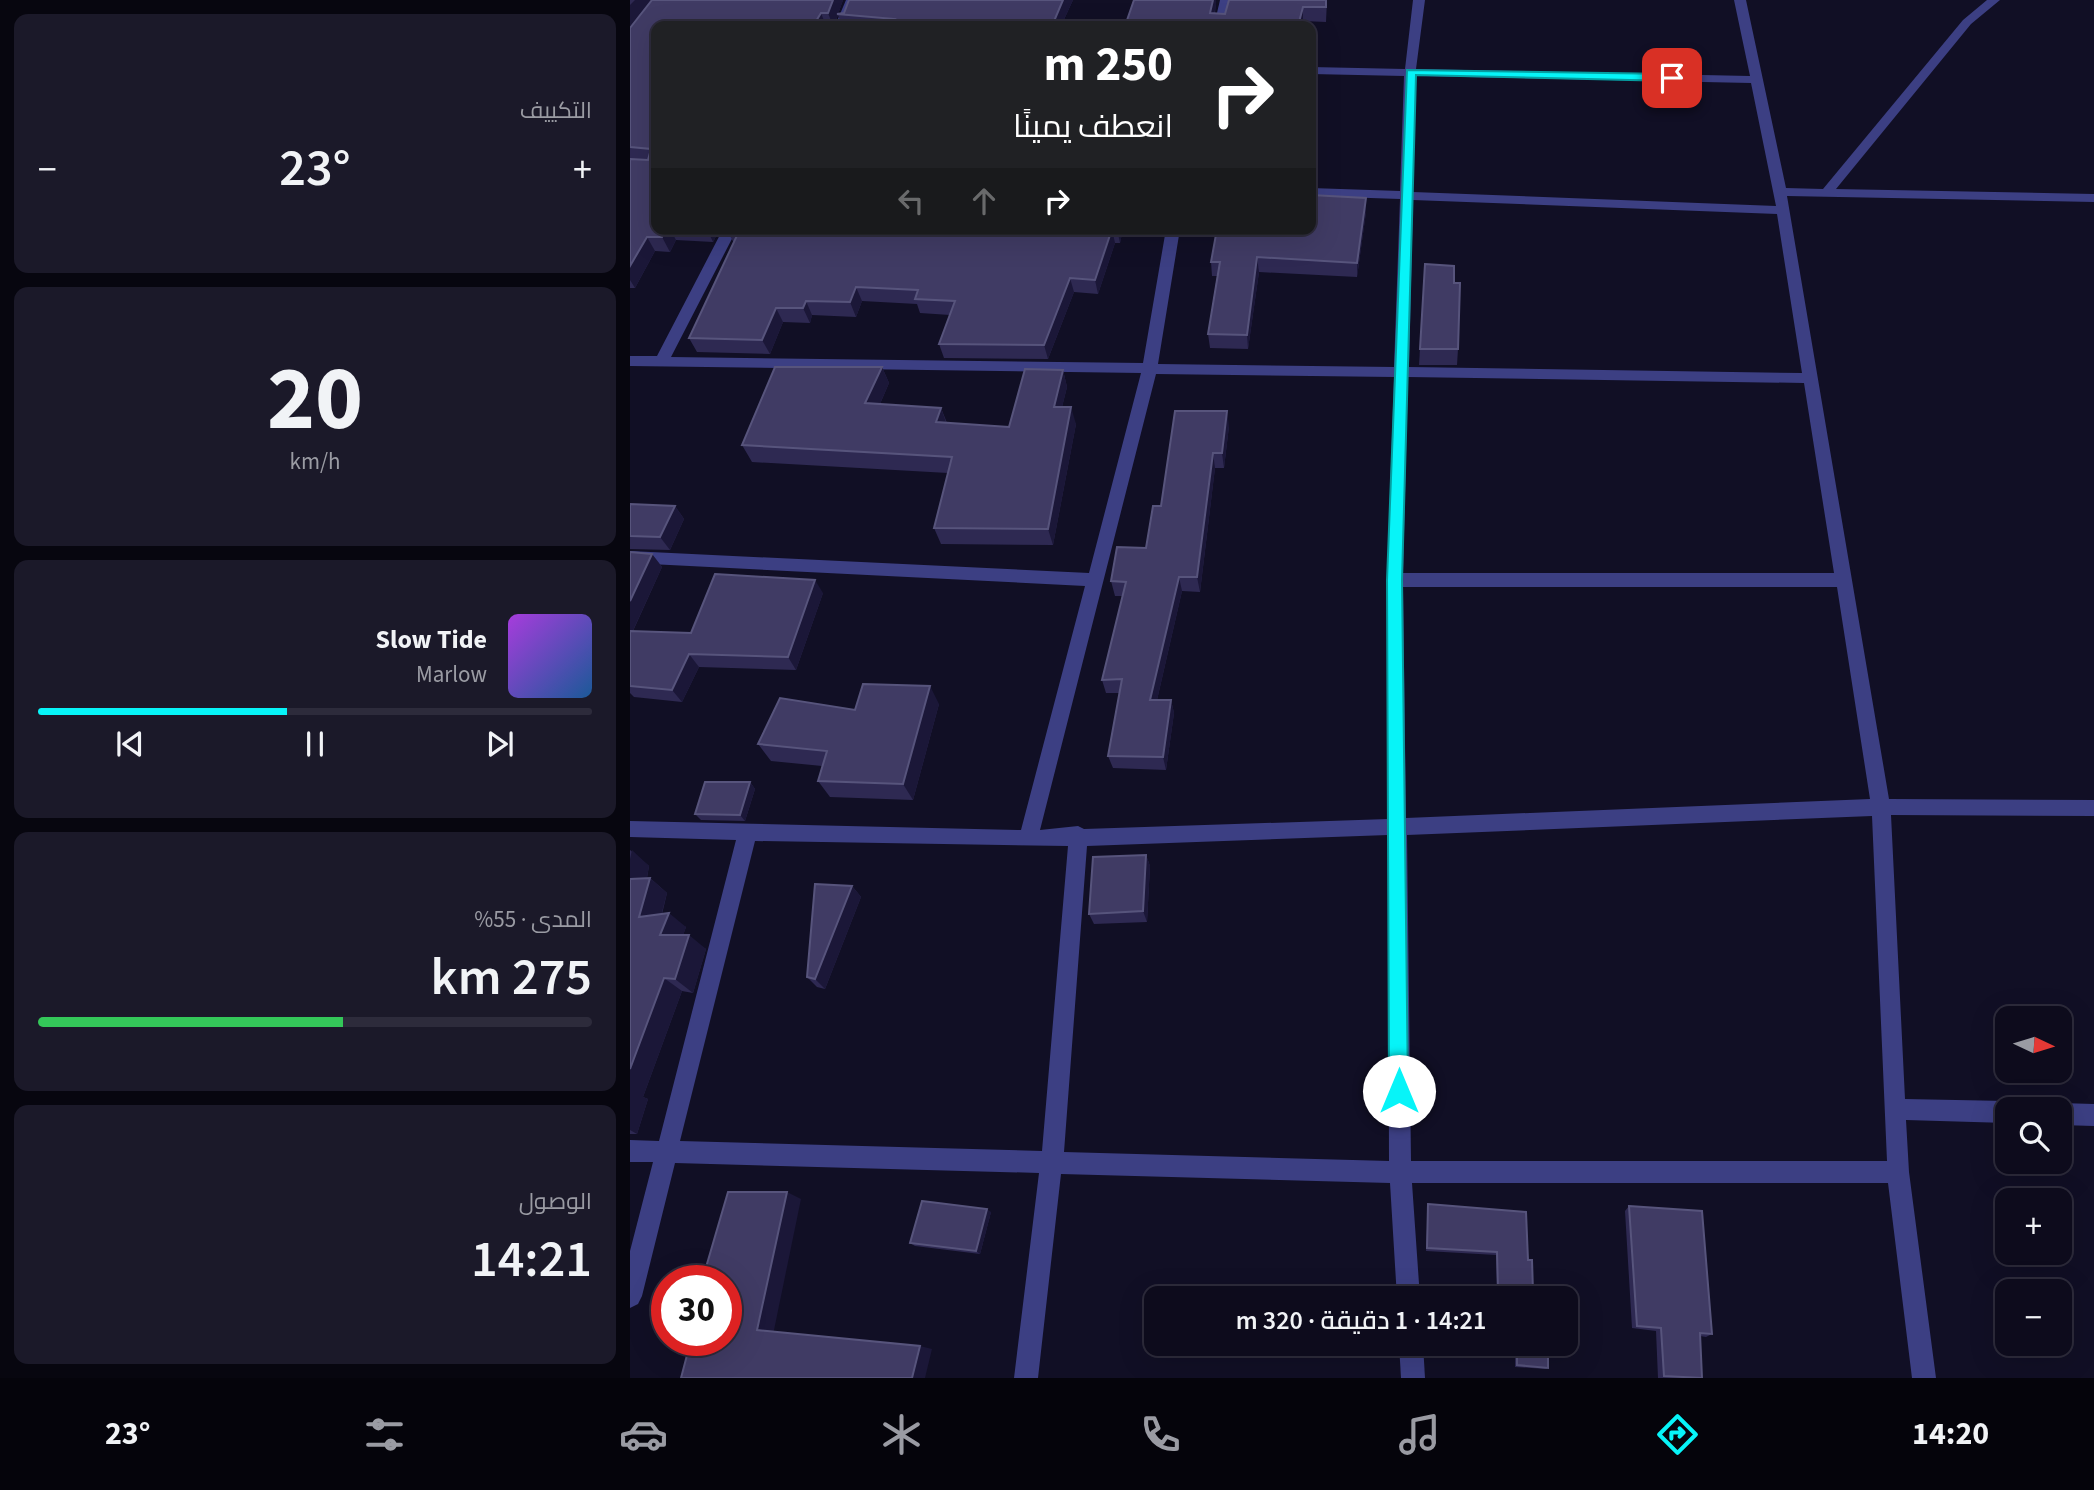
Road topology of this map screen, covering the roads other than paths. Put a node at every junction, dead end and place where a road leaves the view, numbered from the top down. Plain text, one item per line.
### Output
1 (852, 0) edge
2 (1226, 0) edge
3 (1419, 0) edge
4 (1740, 0) edge
5 (1994, 0) edge
6 (843, 21) edge
7 (1221, 21) edge
8 (1316, 70) edge
9 (1410, 72) junction
10 (1756, 80) junction
11 (1316, 192) edge
12 (1826, 193) junction
13 (1408, 194) junction
14 (2094, 198) edge
15 (1781, 201) junction
16 (727, 235) edge
17 (1172, 235) edge
18 (630, 361) edge
19 (661, 362) junction
20 (1149, 371) junction
21 (1402, 373) junction
22 (1812, 378) junction
23 (630, 557) edge
24 (1094, 580) junction
25 (1395, 580) junction
26 (1845, 580) junction
27 (1881, 807) junction
28 (2094, 808) edge
29 (1396, 825) junction
30 (630, 829) edge
31 (748, 831) junction
32 (1078, 835) junction
33 (1028, 839) junction
34 (1896, 1109) junction
35 (1995, 1112) edge
36 (2072, 1114) edge
37 (2094, 1115) edge
38 (630, 1151) edge
39 (668, 1151) junction
40 (1052, 1160) junction
41 (1400, 1172) junction
42 (1898, 1172) junction
43 (1407, 1286) edge
44 (630, 1296) edge
45 (1412, 1356) edge
46 (1026, 1378) edge
47 (1413, 1378) edge
48 (1924, 1378) edge

1 - 6 street
2 - 7 street
3 - 9 street
4 - 10 street
5 - 12 street
8 - 9 street
9 - 10 street
9 - 13 street
10 - 15 street
11 - 13 street
12 - 14 street
12 - 15 street
13 - 15 street
13 - 21 street
15 - 22 street
16 - 19 street
17 - 20 street
18 - 19 street
19 - 20 street
20 - 21 street
20 - 24 street
21 - 22 street
21 - 25 street
22 - 26 street
23 - 24 street
24 - 33 street
25 - 26 street
25 - 29 street
26 - 27 street
27 - 28 street
27 - 29 street
27 - 34 street
29 - 32 street
29 - 41 street
30 - 31 street
31 - 33 street
31 - 39 street
32 - 33 street
32 - 40 street
34 - 35 street
34 - 42 street
36 - 37 street
38 - 39 street
39 - 40 street
39 - 44 street
40 - 41 street
40 - 46 street
41 - 42 street
41 - 43 street
42 - 48 street
45 - 47 street

